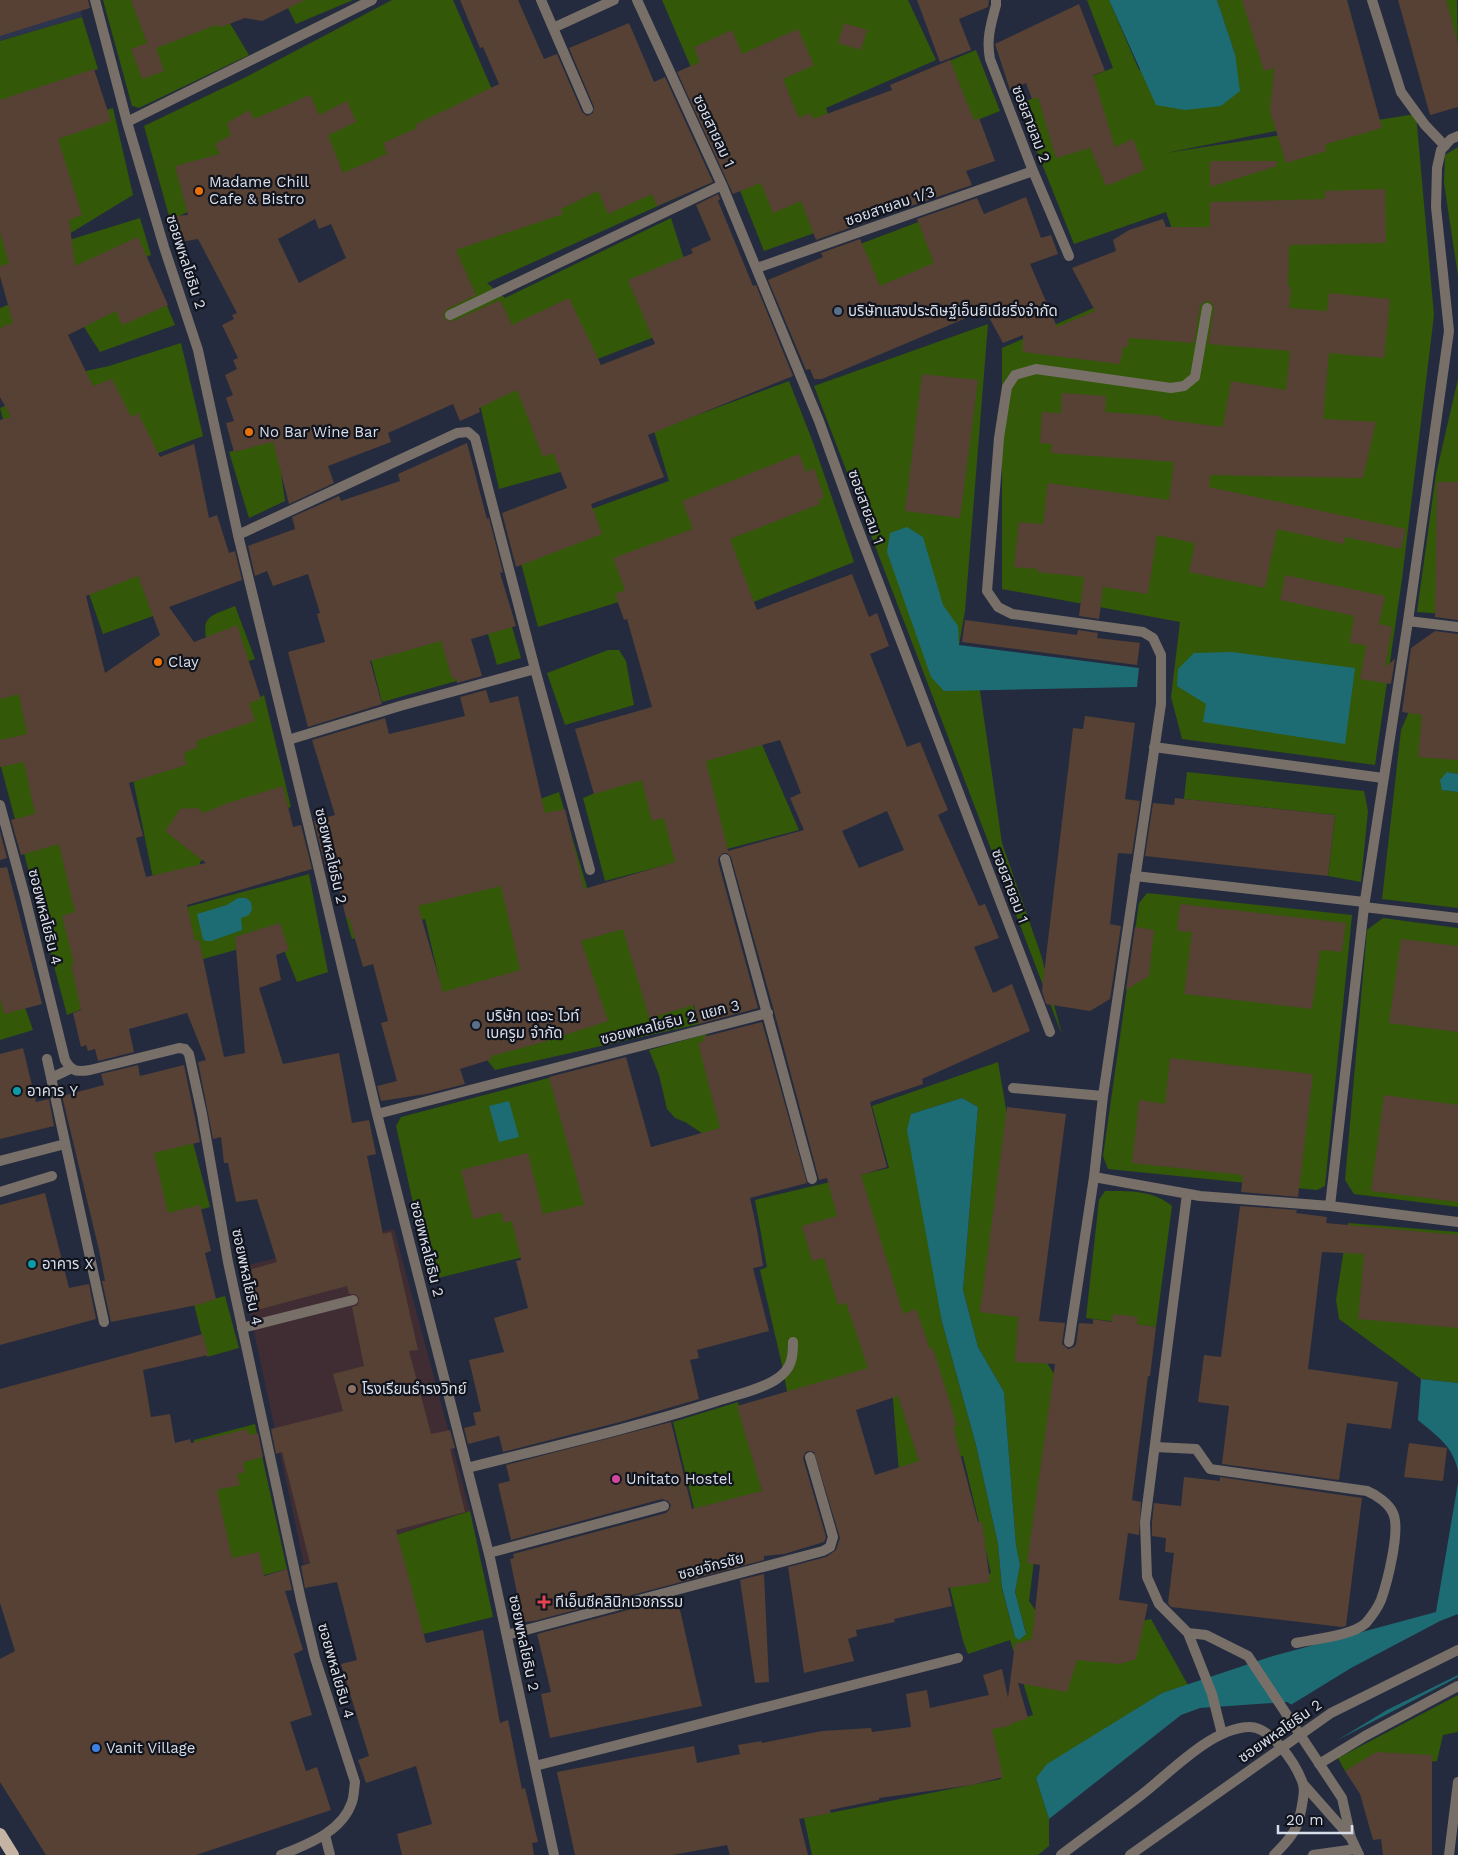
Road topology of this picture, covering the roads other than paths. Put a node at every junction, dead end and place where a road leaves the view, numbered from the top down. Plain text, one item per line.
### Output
1 (95, 0) edge
2 (372, 0) edge
3 (541, 0) edge
4 (614, 0) edge
5 (637, 0) edge
6 (996, 0) edge
7 (1372, 0) edge
8 (553, 28) junction
9 (588, 109) dead end
10 (127, 122) junction
11 (1458, 136) edge
12 (1445, 146) junction
13 (1033, 172) junction
14 (722, 185) junction
15 (1068, 256) dead end
16 (757, 268) junction
17 (1207, 308) dead end
18 (450, 315) dead end
19 (238, 536) junction
20 (1408, 621) junction
21 (1458, 627) edge
22 (535, 670) junction
23 (288, 740) junction
24 (1154, 747) junction
25 (1383, 778) junction
26 (0, 805) edge
27 (725, 859) dead end
28 (590, 870) dead end
29 (1136, 876) junction
30 (1364, 904) junction
31 (1458, 918) edge
32 (768, 1013) junction
33 (1050, 1032) dead end
34 (47, 1059) dead end
35 (70, 1069) junction
36 (51, 1078) junction
37 (1013, 1088) dead end
38 (1103, 1096) junction
39 (377, 1114) junction
40 (65, 1144) junction
41 (0, 1161) edge
42 (52, 1176) dead end
43 (1094, 1177) junction
44 (812, 1179) dead end
45 (0, 1192) edge
46 (1187, 1194) junction
47 (1330, 1206) junction
48 (1458, 1222) edge
49 (353, 1300) dead end
50 (104, 1322) dead end
51 (242, 1328) junction
52 (793, 1342) dead end
53 (1069, 1342) dead end
54 (1155, 1447) junction
55 (810, 1457) dead end
56 (467, 1468) junction
57 (664, 1506) dead end
58 (489, 1553) junction
59 (1188, 1633) junction
60 (507, 1635) junction
61 (1296, 1643) dead end
62 (1458, 1650) edge
63 (958, 1658) dead end
64 (1458, 1686) edge
65 (1222, 1734) junction
66 (1319, 1764) junction
67 (535, 1766) junction
68 (1458, 1782) edge
69 (1305, 1786) junction
70 (0, 1834) edge
71 (325, 1835) junction
72 (1351, 1838) junction
73 (1358, 1852) edge
74 (13, 1855) edge
75 (281, 1855) edge
76 (330, 1855) edge
77 (554, 1855) edge
78 (1061, 1855) edge
79 (1130, 1855) edge
80 (1274, 1855) edge
81 (1313, 1855) edge
82 (1449, 1855) edge

1 - 10 street, ซอยพหลโยธิน 2
2 - 10 street
3 - 8 street
4 - 8 street
5 - 14 street, ซอยสายลม 1
6 - 13 street, ซอยสายลม 2
7 - 12 street
8 - 9 street
10 - 19 street, ซอยพหลโยธิน 2
11 - 12 street
12 - 20 street
13 - 15 street, ซอยสายลม 2
13 - 16 street, ซอยสายลม 1/3
14 - 16 street, ซอยสายลม 1
14 - 18 street
16 - 33 street, ซอยสายลม 1
17 - 24 street
19 - 22 street
19 - 23 street, ซอยพหลโยธิน 2
20 - 21 street
20 - 25 street
22 - 23 street
22 - 28 street
23 - 39 street, ซอยพหลโยธิน 2
24 - 25 street
24 - 29 street
25 - 30 street
26 - 35 street, ซอยพหลโยธิน 4
27 - 32 street
29 - 30 street
29 - 38 street
30 - 31 street
30 - 47 street
32 - 39 street, ซอยพหลโยธิน 2 แยก 3
32 - 44 street
34 - 36 street
35 - 36 street
35 - 51 street, ซอยพหลโยธิน 4
36 - 40 street
37 - 38 street
38 - 43 street
39 - 56 street, ซอยพหลโยธิน 2
40 - 41 street
40 - 50 street
42 - 45 street
43 - 46 street
43 - 53 street
46 - 47 street
46 - 54 street
47 - 48 street
49 - 51 street
51 - 71 street, ซอยพหลโยธิน 4
52 - 56 street
54 - 59 street
54 - 61 street
55 - 60 street, ซอยจักรชัย
56 - 58 street, ซอยพหลโยธิน 2
57 - 58 street
58 - 60 street, ซอยพหลโยธิน 2
59 - 65 street
59 - 66 street
60 - 67 street, ซอยพหลโยธิน 2
62 - 79 street, ซอยพหลโยธิน 2
63 - 67 street
64 - 66 street
65 - 69 street
65 - 78 street
66 - 72 street
67 - 77 street, ซอยพหลโยธิน 2
68 - 82 street
69 - 72 street
69 - 80 street
70 - 74 main road
71 - 75 street, ซอยพหลโยธิน 4
71 - 76 street
72 - 73 street
73 - 81 street

